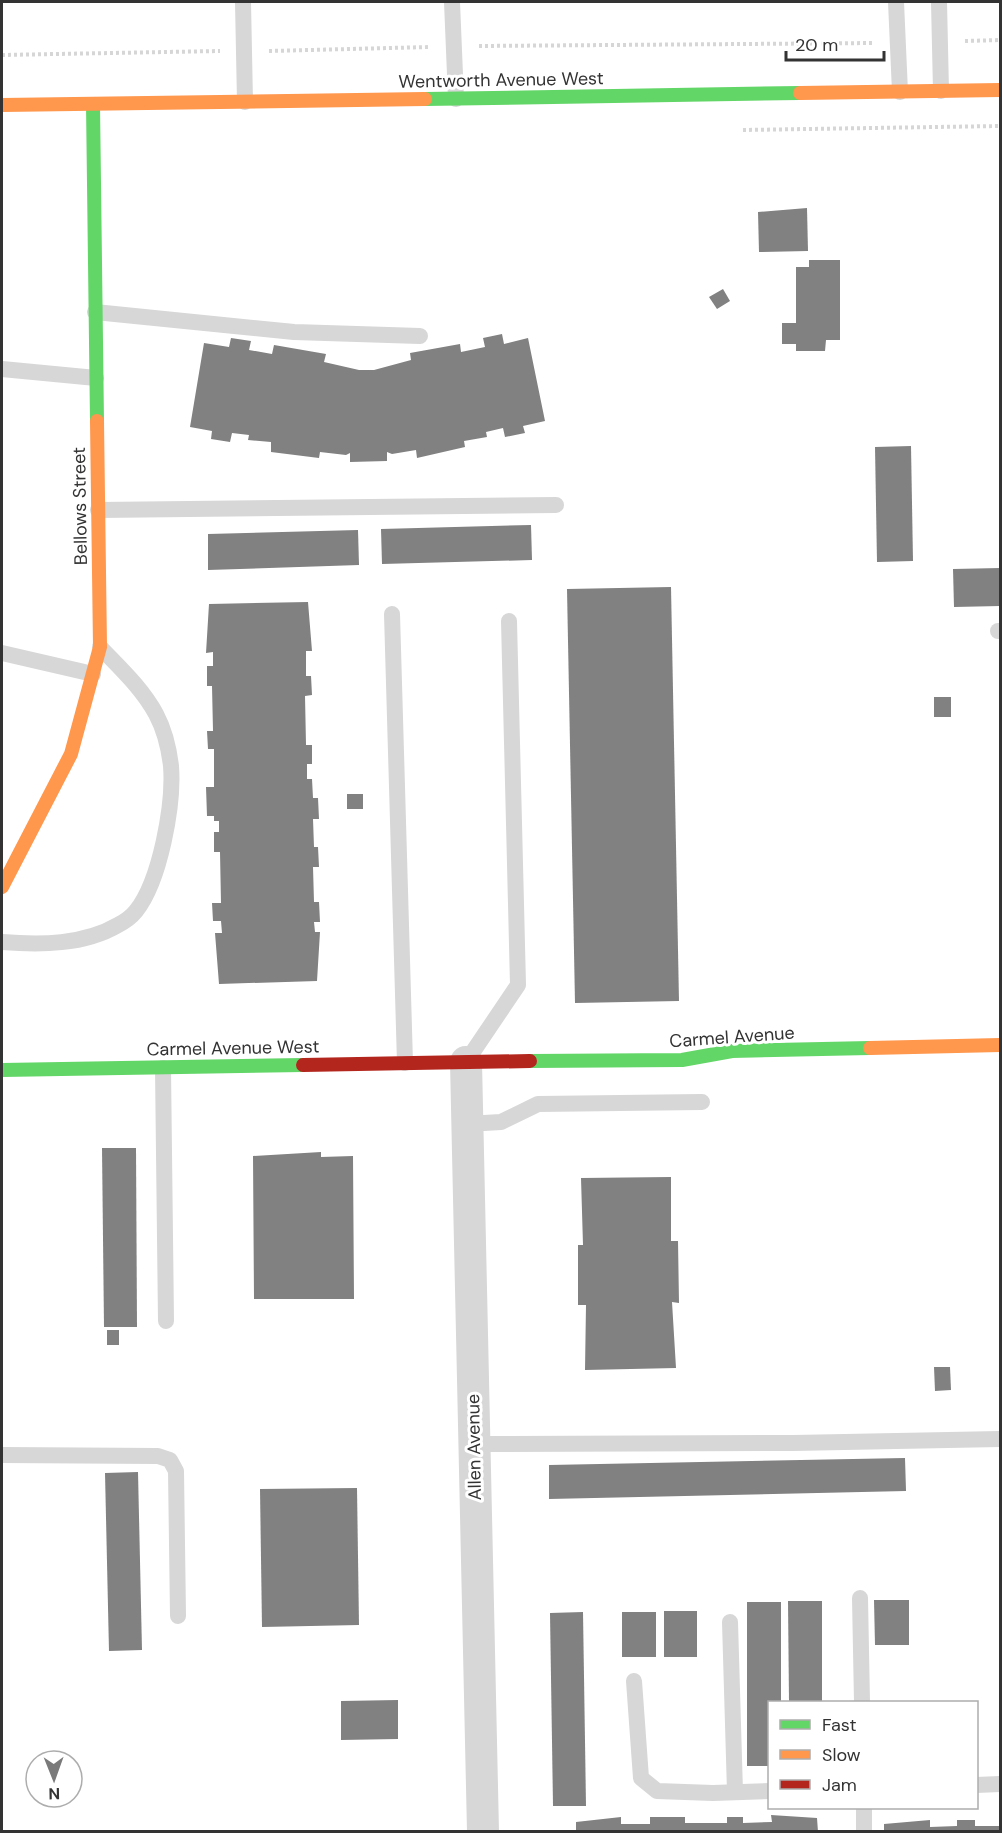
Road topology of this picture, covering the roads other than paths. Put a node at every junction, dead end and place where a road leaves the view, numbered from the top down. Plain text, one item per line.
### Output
1 (243, 2) edge
2 (452, 2) edge
3 (896, 2) edge
4 (939, 2) edge
5 (1000, 90) edge
6 (941, 91) junction
7 (900, 92) junction
8 (456, 99) junction
9 (245, 102) junction
10 (93, 104) junction
11 (2, 105) edge
12 (96, 312) junction
13 (420, 336) dead end
14 (2, 369) edge
15 (96, 378) junction
16 (556, 505) dead end
17 (98, 510) junction
18 (392, 614) dead end
19 (509, 621) dead end
20 (100, 647) junction
21 (2, 653) edge
22 (93, 674) junction
23 (2, 887) edge
24 (2, 942) edge
25 (1000, 1045) edge
26 (466, 1062) junction
27 (405, 1063) junction
28 (163, 1068) junction
29 (2, 1070) edge
30 (702, 1102) dead end
31 (467, 1124) junction
32 (166, 1321) dead end
33 (1000, 1439) edge
34 (474, 1444) junction
35 (2, 1455) edge
36 (860, 1598) dead end
37 (178, 1616) dead end
38 (730, 1622) dead end
39 (634, 1681) dead end
40 (862, 1701) edge
41 (1000, 1784) edge
42 (978, 1785) edge
43 (768, 1791) edge
44 (735, 1792) junction
45 (864, 1809) edge
46 (483, 1832) edge
47 (864, 1832) edge

1 - 9 lane
2 - 8 lane
3 - 7 lane
4 - 6 lane
5 - 6 street, Wentworth Avenue West
6 - 7 street, Wentworth Avenue West
7 - 8 street, Wentworth Avenue West
8 - 9 street, Wentworth Avenue West
9 - 10 street, Wentworth Avenue West
10 - 11 street, Wentworth Avenue West
10 - 12 street, Bellows Street
12 - 13 lane
12 - 15 street, Bellows Street
14 - 15 lane
15 - 17 street, Bellows Street
16 - 17 lane
17 - 20 street, Bellows Street
18 - 27 lane
19 - 26 lane
20 - 22 street, Bellows Street
20 - 24 lane
21 - 22 lane
22 - 23 street, Bellows Street
25 - 26 street, Carmel Avenue
26 - 27 street, Carmel Avenue West
26 - 31 street, Allen Avenue
27 - 28 street, Carmel Avenue West
28 - 29 street, Carmel Avenue West
28 - 32 lane
30 - 31 lane
31 - 34 street, Allen Avenue
33 - 34 lane
34 - 46 street, Allen Avenue
35 - 37 lane
36 - 40 lane
38 - 44 lane
39 - 44 lane
41 - 42 lane
43 - 44 lane
45 - 47 lane

